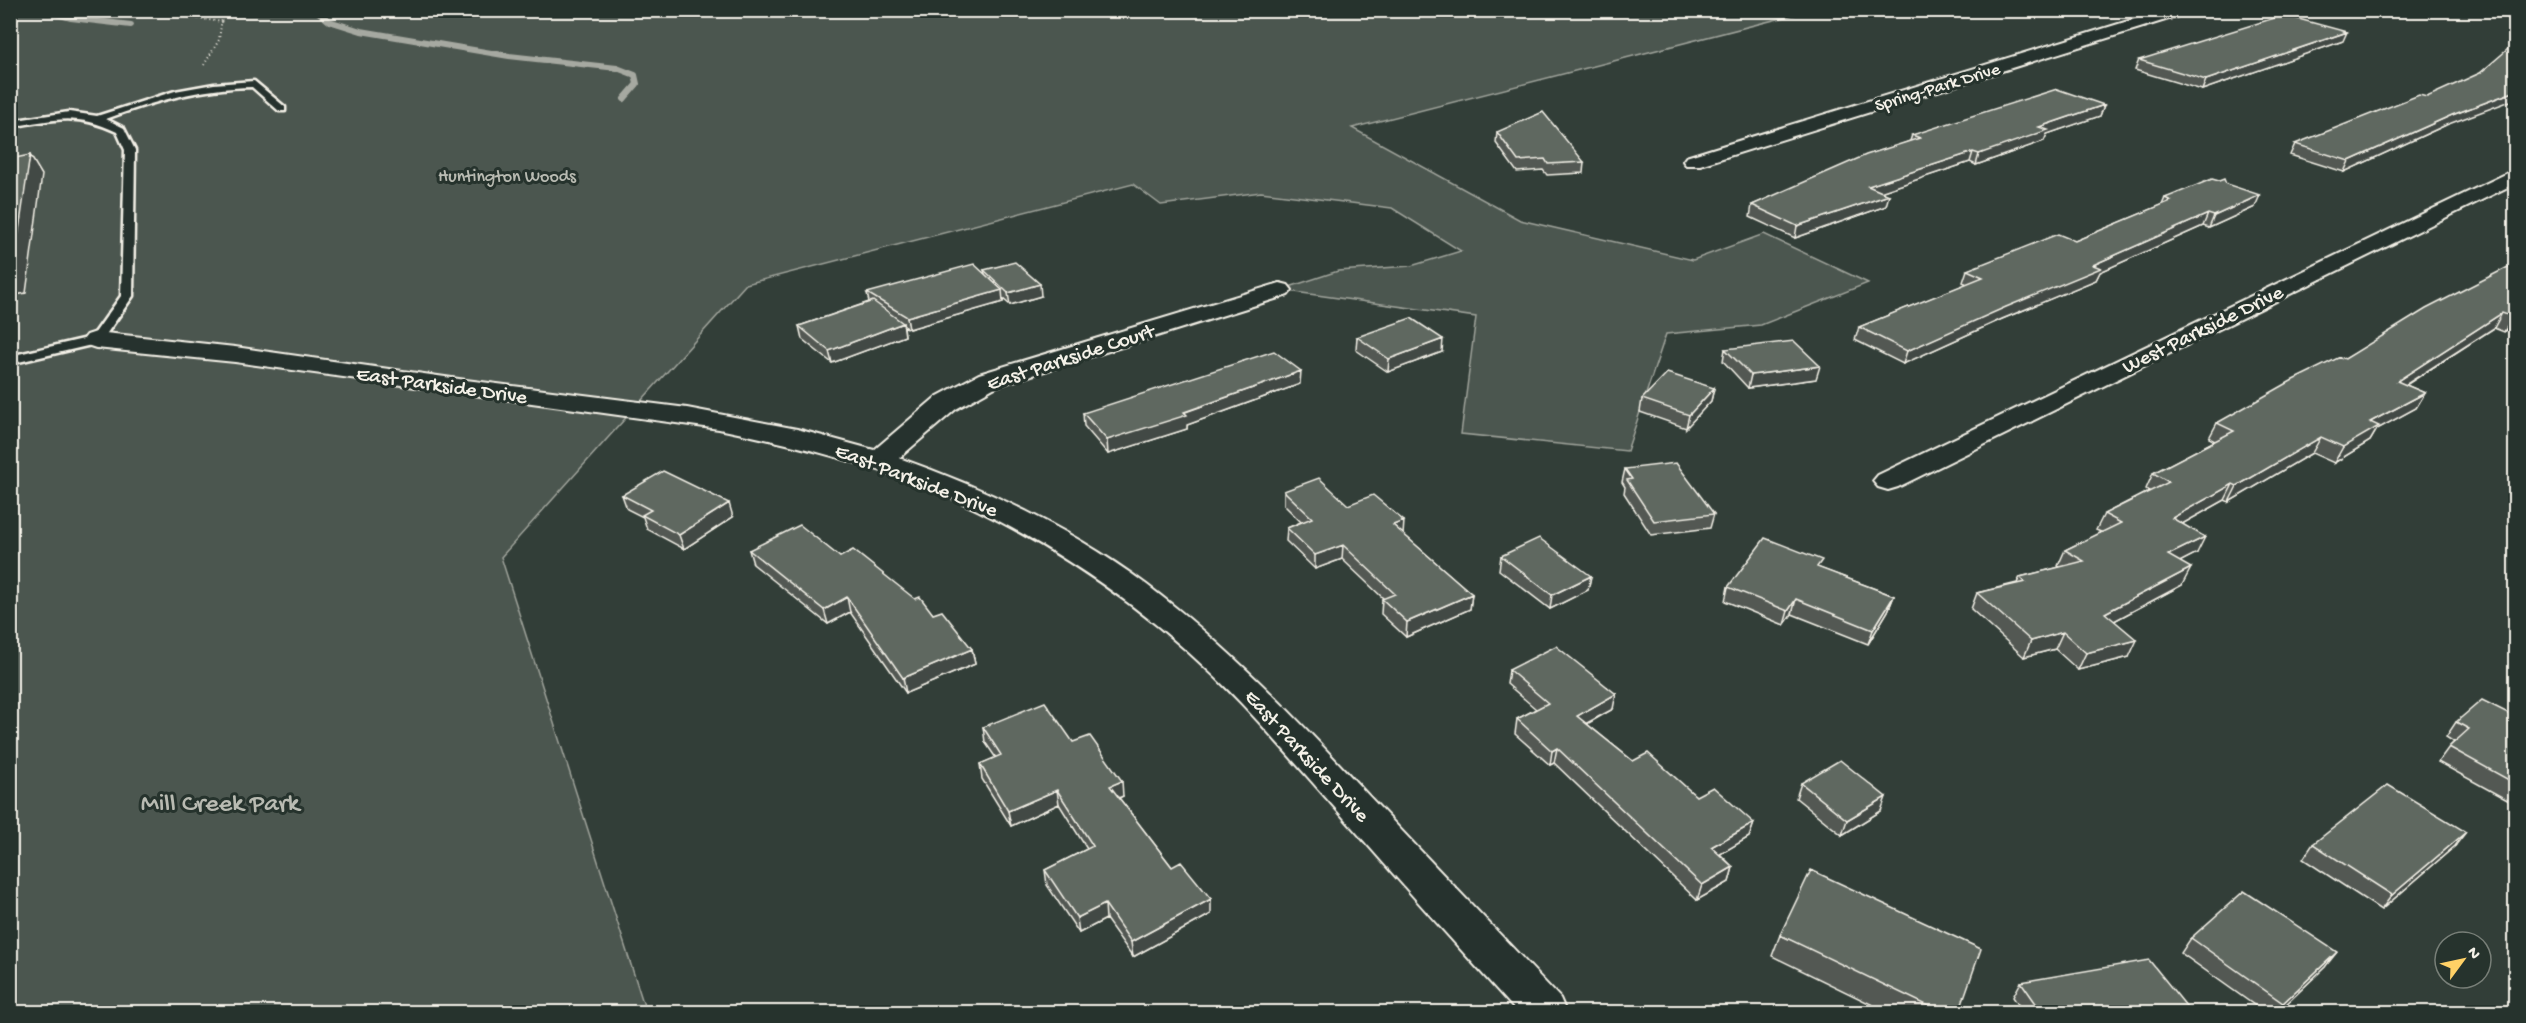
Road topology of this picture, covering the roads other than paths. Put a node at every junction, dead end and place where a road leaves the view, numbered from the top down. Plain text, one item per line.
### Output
1 (2182, 10) edge
2 (282, 109) dead end
3 (98, 119) junction
4 (10, 124) edge
5 (1693, 161) dead end
6 (2516, 175) edge
7 (1280, 290) dead end
8 (96, 340) junction
9 (10, 360) edge
10 (879, 460) junction
11 (1888, 481) dead end
12 (1544, 1012) edge

1 - 5 street, Spring-Park Drive
2 - 3 lane
3 - 4 lane
3 - 8 lane
6 - 11 street, West Parkside Drive
7 - 10 street, East Parkside Court
8 - 9 lane
8 - 10 street, East Parkside Drive
10 - 12 street, East Parkside Drive

